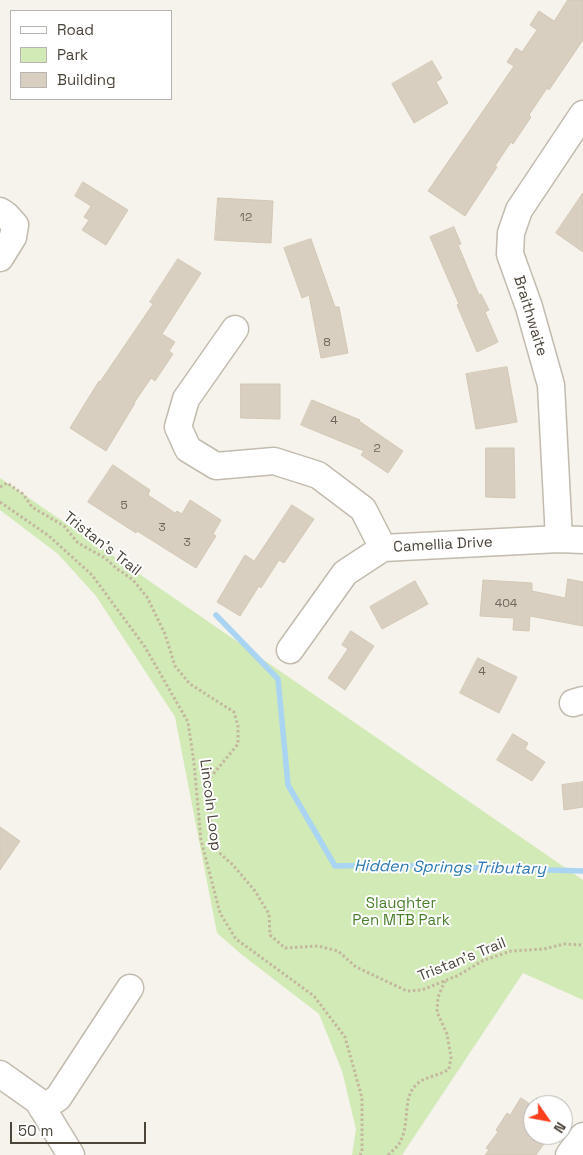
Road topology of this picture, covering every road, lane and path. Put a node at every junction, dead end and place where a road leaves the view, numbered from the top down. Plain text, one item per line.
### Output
1 (583, 114) edge
2 (0, 211) edge
3 (0, 258) edge
4 (235, 329) dead end
5 (0, 487) edge
6 (0, 502) edge
7 (571, 539) edge
8 (383, 548) junction
9 (290, 650) dead end
10 (583, 945) edge
11 (445, 980) junction
12 (130, 988) dead end
13 (0, 1074) edge
14 (42, 1108) junction
15 (583, 1136) edge
16 (71, 1155) edge
17 (360, 1155) edge
18 (388, 1155) edge
19 (570, 1155) edge

1 - 7 street, Braithwaite
2 - 3 street
4 - 8 street
5 - 11 path, Tristan's Trail
6 - 17 path, Lincoln Loop
7 - 8 street, Camellia Drive
8 - 9 street, Camellia Drive
10 - 11 path, Tristan's Trail
11 - 18 path
12 - 14 street
13 - 14 street
14 - 16 street
15 - 19 street

